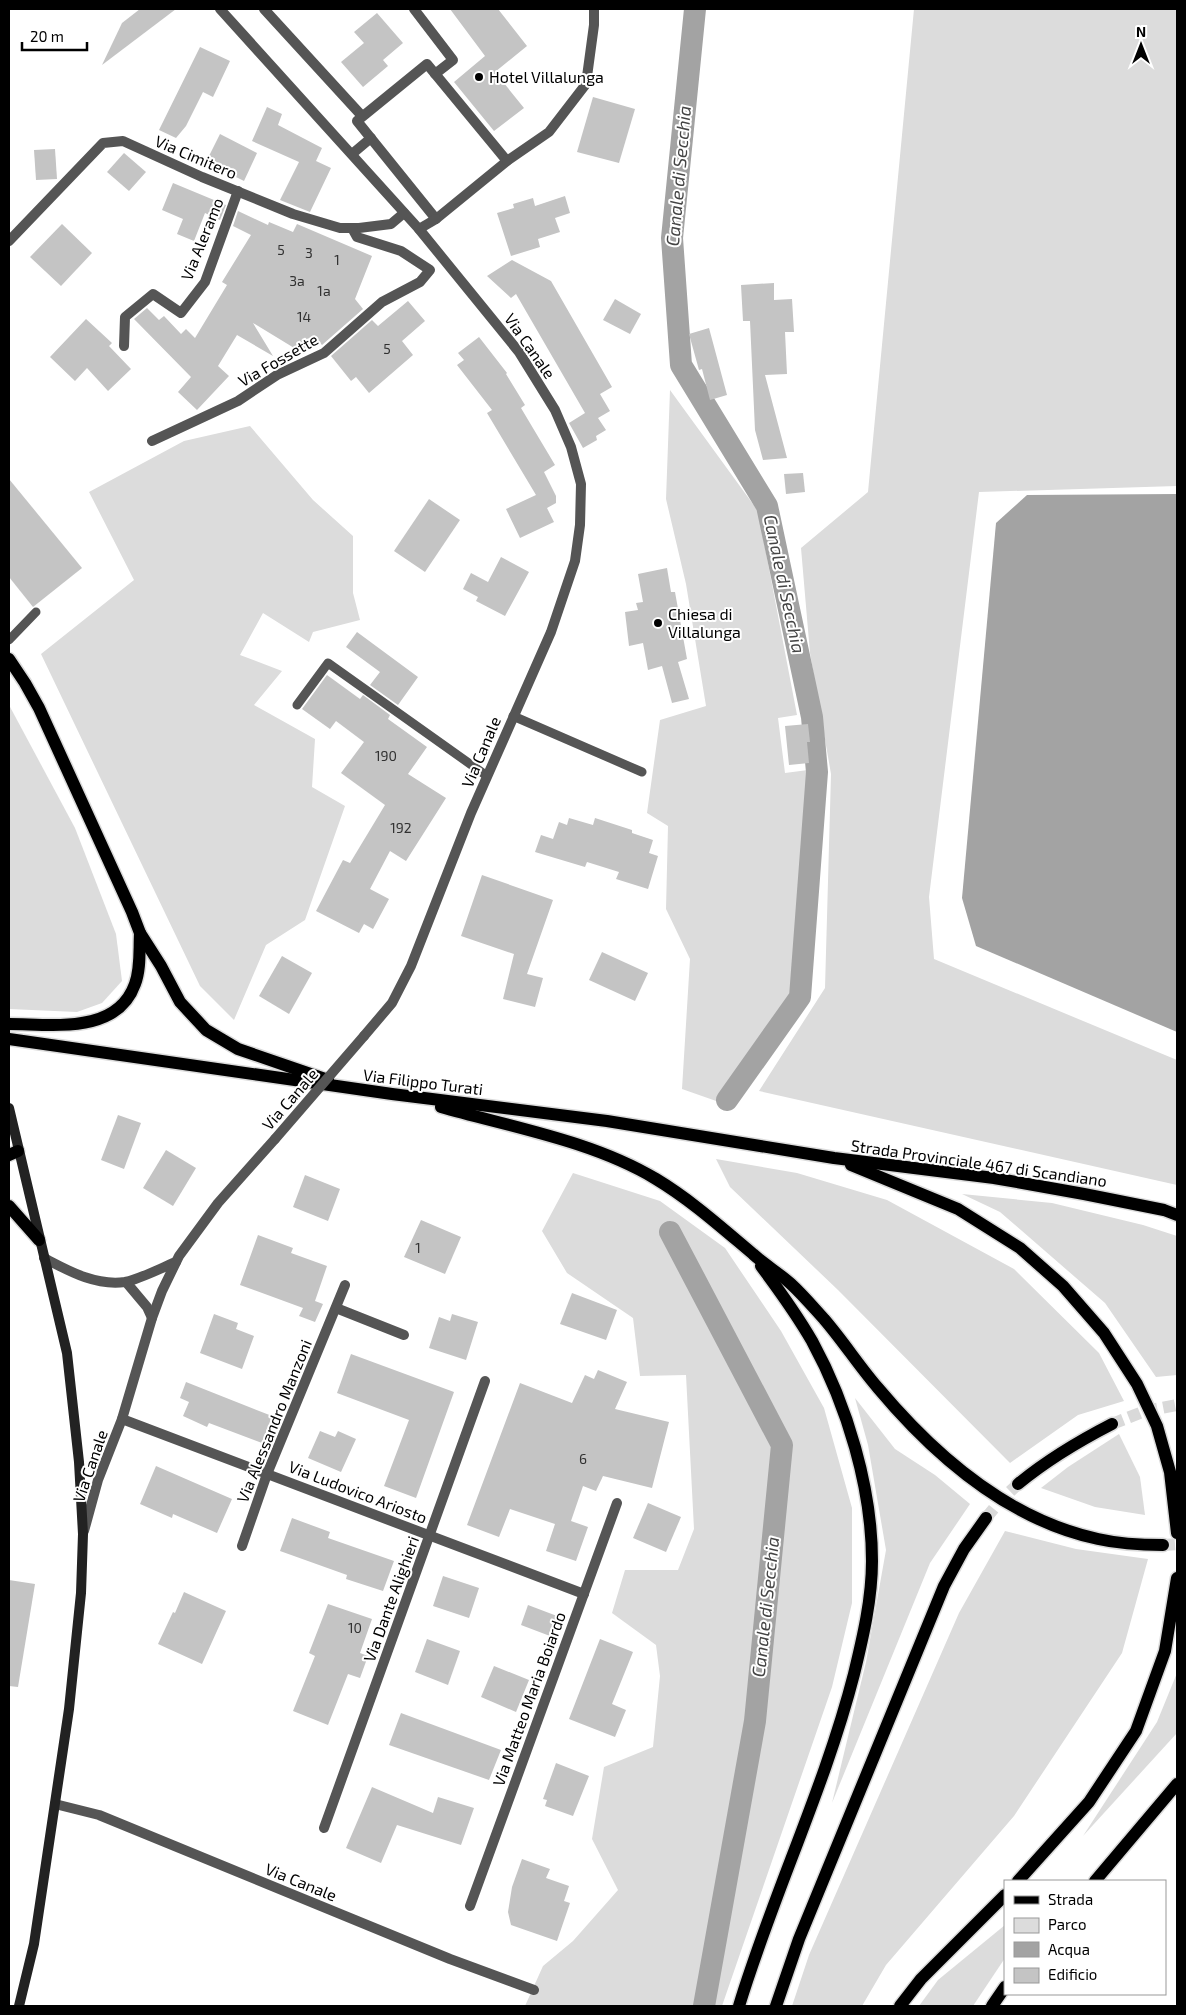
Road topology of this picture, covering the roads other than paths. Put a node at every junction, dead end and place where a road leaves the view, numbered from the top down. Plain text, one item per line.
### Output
1 (220, 9) edge
2 (264, 9) edge
3 (414, 9) edge
4 (594, 9) edge
5 (435, 74) junction
6 (362, 116) junction
7 (371, 138) junction
8 (352, 154) junction
9 (506, 161) junction
10 (238, 191) junction
11 (404, 212) junction
12 (436, 219) junction
13 (352, 228) junction
14 (419, 229) junction
15 (9, 240) edge
16 (124, 346) dead end
17 (152, 441) dead end
18 (36, 612) dead end
19 (9, 640) edge
20 (9, 659) edge
21 (297, 705) dead end
22 (513, 716) junction
23 (642, 772) dead end
24 (487, 776) junction
25 (140, 934) junction
26 (9, 1024) edge
27 (9, 1039) edge
28 (394, 1095) junction
29 (9, 1108) edge
30 (12, 1151) edge
31 (834, 1158) junction
32 (9, 1206) edge
33 (1177, 1215) edge
34 (39, 1240) junction
35 (754, 1256) junction
36 (44, 1258) junction
37 (176, 1262) junction
38 (126, 1282) junction
39 (345, 1286) dead end
40 (336, 1308) junction
41 (152, 1318) junction
42 (404, 1335) dead end
43 (485, 1381) dead end
44 (122, 1419) junction
45 (1112, 1424) tunnel mouth
46 (268, 1474) junction
47 (1018, 1484) tunnel mouth
48 (617, 1503) dead end
49 (986, 1518) tunnel mouth
50 (1177, 1533) edge
51 (83, 1534) junction
52 (430, 1535) junction
53 (1163, 1545) tunnel mouth
54 (242, 1546) dead end
55 (1177, 1578) edge
56 (584, 1594) junction
57 (1177, 1784) edge
58 (55, 1804) junction
59 (324, 1828) dead end
60 (1019, 1880) edge
61 (1096, 1880) edge
62 (1004, 1896) edge
63 (470, 1906) dead end
64 (1004, 1989) edge
65 (534, 1990) dead end
66 (19, 2006) edge
67 (739, 2006) edge
68 (776, 2006) edge
69 (900, 2006) edge
70 (992, 2006) edge

1 - 8 street, Via Canale
2 - 6 street
3 - 5 street
4 - 9 street
5 - 6 street
5 - 9 street
6 - 7 street
7 - 8 street
7 - 12 street
8 - 11 street, Via Canale
9 - 12 street
10 - 13 street, Via Cimitero
10 - 15 street, Via Cimitero
10 - 16 street, Via Aleramo
11 - 13 street, Via Cimitero
11 - 14 street, Via Canale
12 - 14 street
13 - 17 street, Via Fossette
14 - 22 street, Via Canale
18 - 19 lane
20 - 25 main road
21 - 24 lane
22 - 23 lane
22 - 24 street, Via Canale
24 - 37 street, Via Canale, bridge
25 - 26 main road
25 - 28 main road
27 - 28 main road, Via Filippo Turati
28 - 31 main road, Via Filippo Turati
28 - 35 main road
29 - 30 main road, Via Canale
30 - 34 main road, Via Canale
31 - 33 main road, Strada Provinciale 467 di Scandiano
31 - 50 main road
32 - 34 main road
34 - 36 main road, Via Canale
35 - 53 main road
35 - 67 main road
36 - 38 street
36 - 51 main road, Via Canale
37 - 38 street
37 - 41 street, Via Canale
38 - 41 street
39 - 40 street, Via Alessandro Manzoni
40 - 42 street
40 - 46 street, Via Alessandro Manzoni
41 - 44 street, Via Canale
43 - 52 street, Via Dante Alighieri
44 - 46 street, Via Ludovico Ariosto
44 - 51 street, Via Canale
45 - 47 main road
46 - 52 street, Via Ludovico Ariosto
46 - 54 street, Via Alessandro Manzoni
48 - 56 street, Via Matteo Maria Boiardo
49 - 68 main road
51 - 58 main road, Via Canale
52 - 56 street, Via Ludovico Ariosto
52 - 59 street, Via Dante Alighieri
55 - 60 main road
56 - 63 street, Via Matteo Maria Boiardo
57 - 61 main road
58 - 65 street, Via Canale
58 - 66 main road, Via Canale
62 - 69 main road
64 - 70 main road

